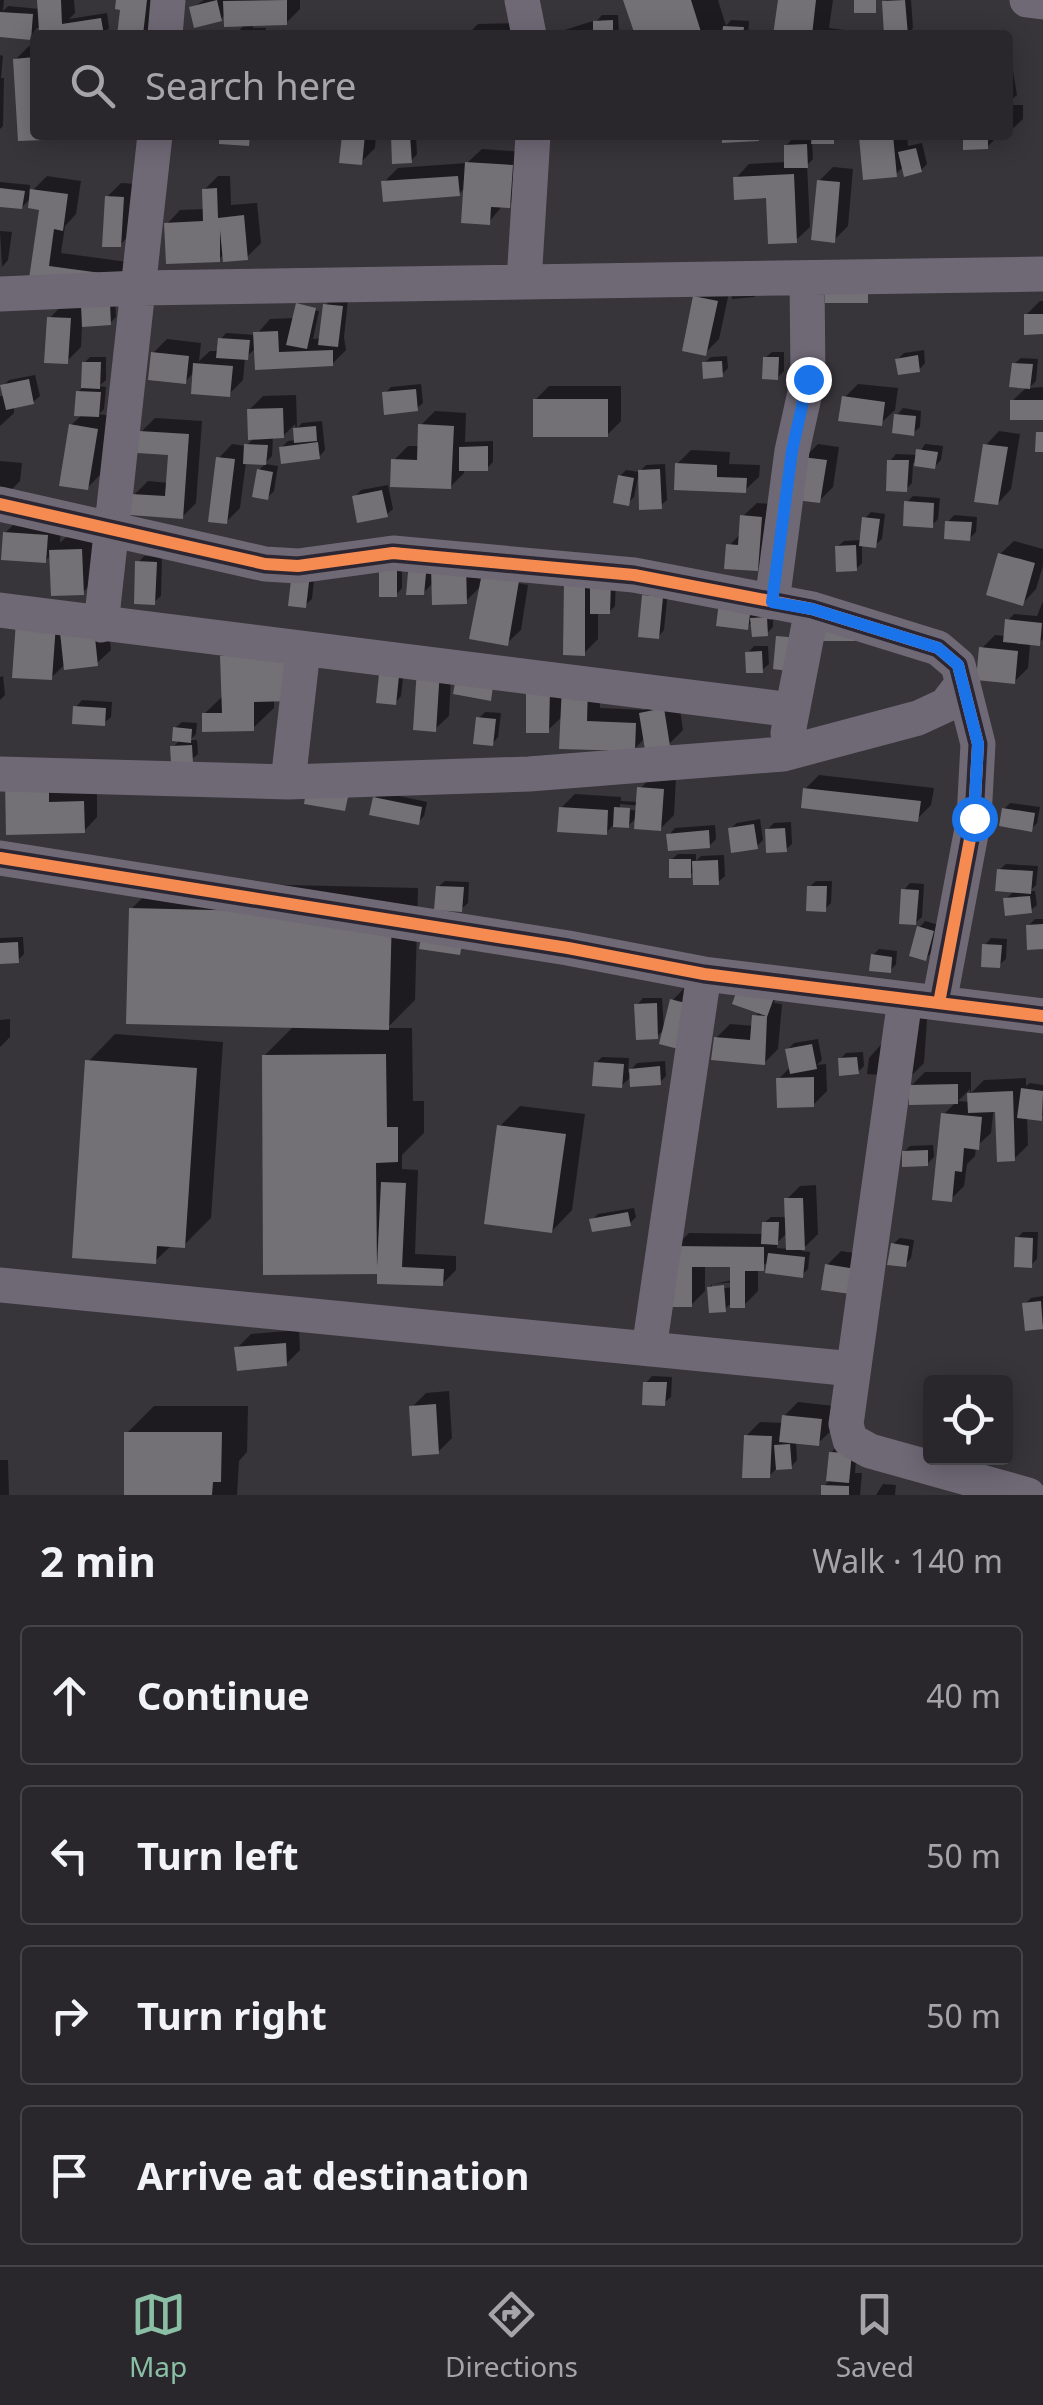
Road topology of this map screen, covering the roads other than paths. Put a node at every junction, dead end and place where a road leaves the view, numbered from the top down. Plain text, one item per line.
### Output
1 (168, 0) edge
2 (522, 0) edge
3 (1027, 0) edge
4 (1043, 2) edge
5 (165, 30) edge
6 (528, 30) edge
7 (154, 140) edge
8 (533, 140) edge
9 (1043, 274) edge
10 (808, 278) junction
11 (524, 282) junction
12 (139, 288) junction
13 (0, 294) edge
14 (0, 504) edge
15 (112, 530) junction
16 (772, 602) junction
17 (812, 609) junction
18 (0, 610) edge
19 (101, 625) junction
20 (304, 650) junction
21 (962, 683) junction
22 (792, 710) junction
23 (783, 754) junction
24 (0, 774) edge
25 (288, 782) junction
26 (0, 858) edge
27 (704, 974) junction
28 (922, 1001) junction
29 (1043, 1016) edge
30 (0, 1285) edge
31 (650, 1349) junction
32 (853, 1368) junction
33 (1028, 1495) edge

1 - 5 street
2 - 6 street
3 - 4 street
7 - 12 street
8 - 11 street
9 - 10 street
10 - 11 street
10 - 16 street
11 - 12 street
12 - 13 street
12 - 15 street
14 - 15 street
15 - 16 street
15 - 19 street
16 - 17 street
17 - 21 street
17 - 22 street
18 - 19 street
19 - 20 street
20 - 22 street
20 - 25 street
21 - 23 street
21 - 28 street
22 - 23 street
23 - 25 street
24 - 25 street
26 - 27 street
27 - 28 street
27 - 31 street
28 - 29 street
28 - 32 street
30 - 31 street
31 - 32 street
32 - 33 street

